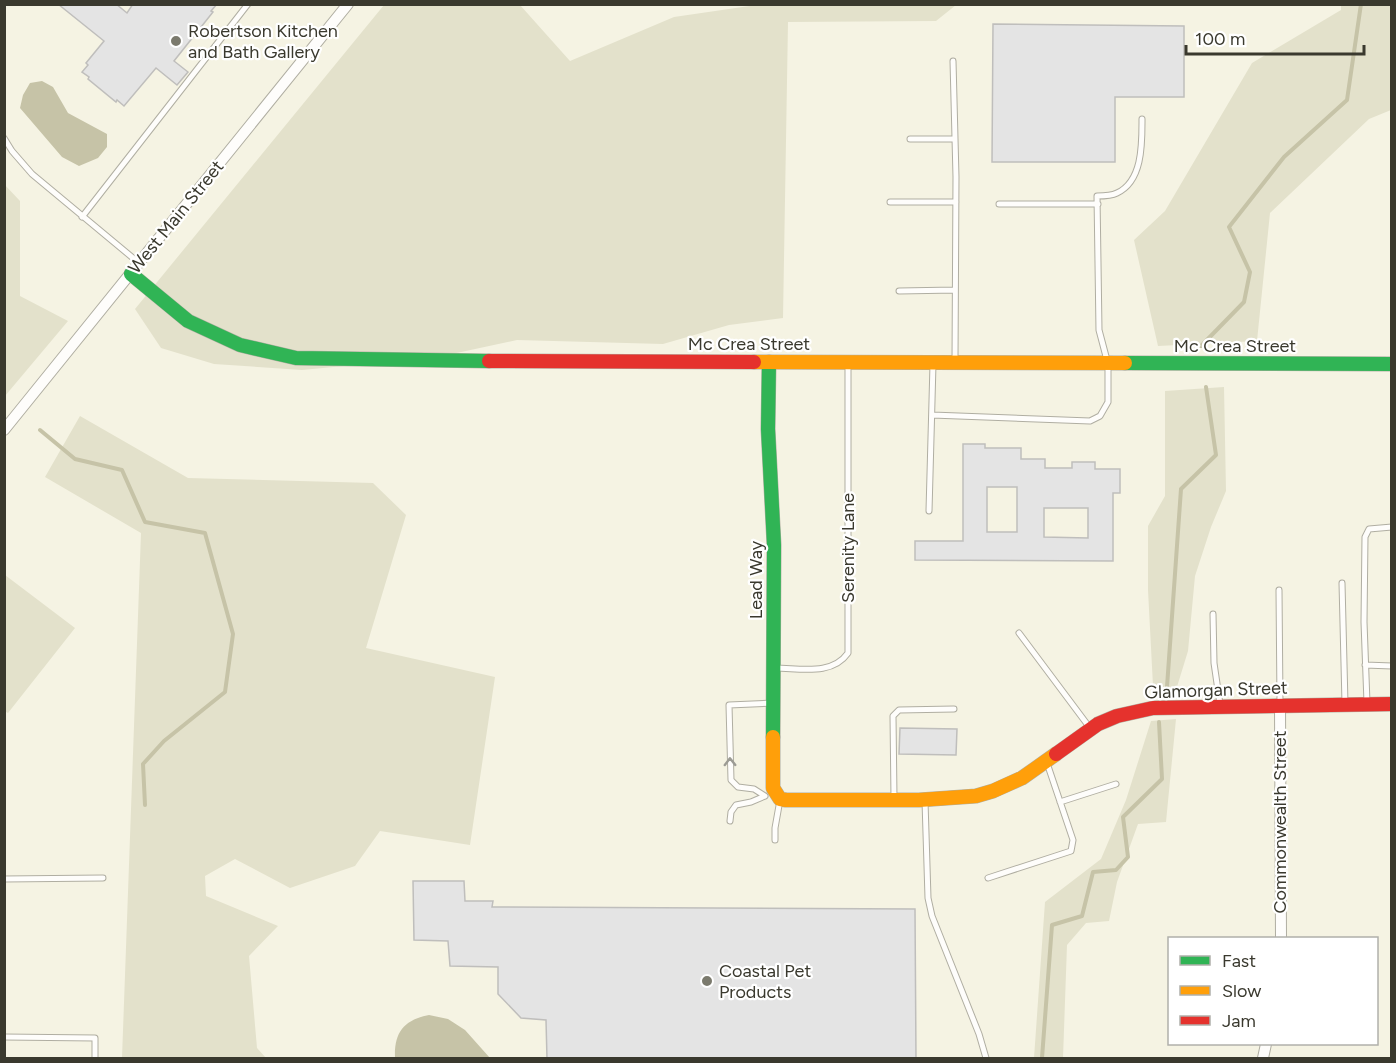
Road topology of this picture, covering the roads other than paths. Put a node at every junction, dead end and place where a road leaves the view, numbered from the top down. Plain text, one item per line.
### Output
1 (248, 4) edge
2 (348, 4) edge
3 (953, 61) dead end
4 (1142, 119) dead end
5 (4, 138) edge
6 (910, 139) dead end
7 (955, 140) junction
8 (890, 202) dead end
9 (956, 202) junction
10 (999, 204) dead end
11 (1098, 204) junction
12 (82, 217) junction
13 (135, 268) junction
14 (955, 290) junction
15 (899, 291) dead end
16 (769, 362) junction
17 (848, 362) junction
18 (933, 362) junction
19 (955, 363) junction
20 (1392, 363) edge
21 (1108, 364) junction
22 (932, 415) junction
23 (4, 430) edge
24 (930, 511) dead end
25 (1392, 527) edge
26 (1342, 583) dead end
27 (1279, 590) dead end
28 (1213, 614) dead end
29 (1019, 633) dead end
30 (1365, 665) junction
31 (1392, 666) edge
32 (774, 668) junction
33 (774, 703) junction
34 (1392, 704) edge
35 (1281, 705) junction
36 (1345, 705) junction
37 (1367, 705) junction
38 (1220, 706) junction
39 (954, 709) dead end
40 (1091, 729) junction
41 (1047, 761) junction
42 (1116, 784) dead end
43 (774, 797) junction
44 (894, 800) junction
45 (924, 800) junction
46 (1060, 802) junction
47 (730, 821) dead end
48 (775, 840) dead end
49 (104, 878) dead end
50 (988, 878) dead end
51 (4, 879) edge
52 (1281, 937) edge
53 (4, 1037) edge
54 (95, 1059) edge
55 (987, 1059) edge

1 - 12 lane
2 - 13 street, West Main Street
3 - 7 lane
4 - 11 lane
5 - 12 lane
6 - 7 lane
7 - 9 lane
8 - 9 lane
9 - 14 lane
10 - 11 lane
11 - 21 lane
12 - 13 lane
13 - 16 street, Mc Crea Street
13 - 23 street, West Main Street
14 - 15 lane
14 - 19 lane
16 - 17 street, Mc Crea Street
16 - 32 street, Lead Way
17 - 18 street, Mc Crea Street
17 - 32 lane, Serenity Lane
18 - 19 street, Mc Crea Street
18 - 22 lane
19 - 21 street, Mc Crea Street
20 - 21 street, Mc Crea Street
21 - 22 lane
22 - 24 lane
25 - 30 lane
26 - 36 lane
27 - 35 lane
28 - 38 lane
29 - 40 lane
30 - 31 lane
30 - 37 lane
32 - 33 street, Lead Way
33 - 43 street, Lead Way
43 -> 33 lane
34 - 37 street, Glamorgan Street
35 - 36 street, Glamorgan Street
35 - 38 street, Glamorgan Street
35 - 52 street, Commonwealth Street
36 - 37 street, Glamorgan Street
38 - 40 street, Glamorgan Street
39 - 44 lane
40 - 41 street, Glamorgan Street
41 - 45 street, Glamorgan Street
41 - 46 lane
42 - 46 lane
43 - 44 street, Glamorgan Street
43 - 47 lane
43 - 48 lane
44 - 45 street, Glamorgan Street
45 - 55 lane
46 - 50 lane
49 - 51 lane
53 - 54 lane

